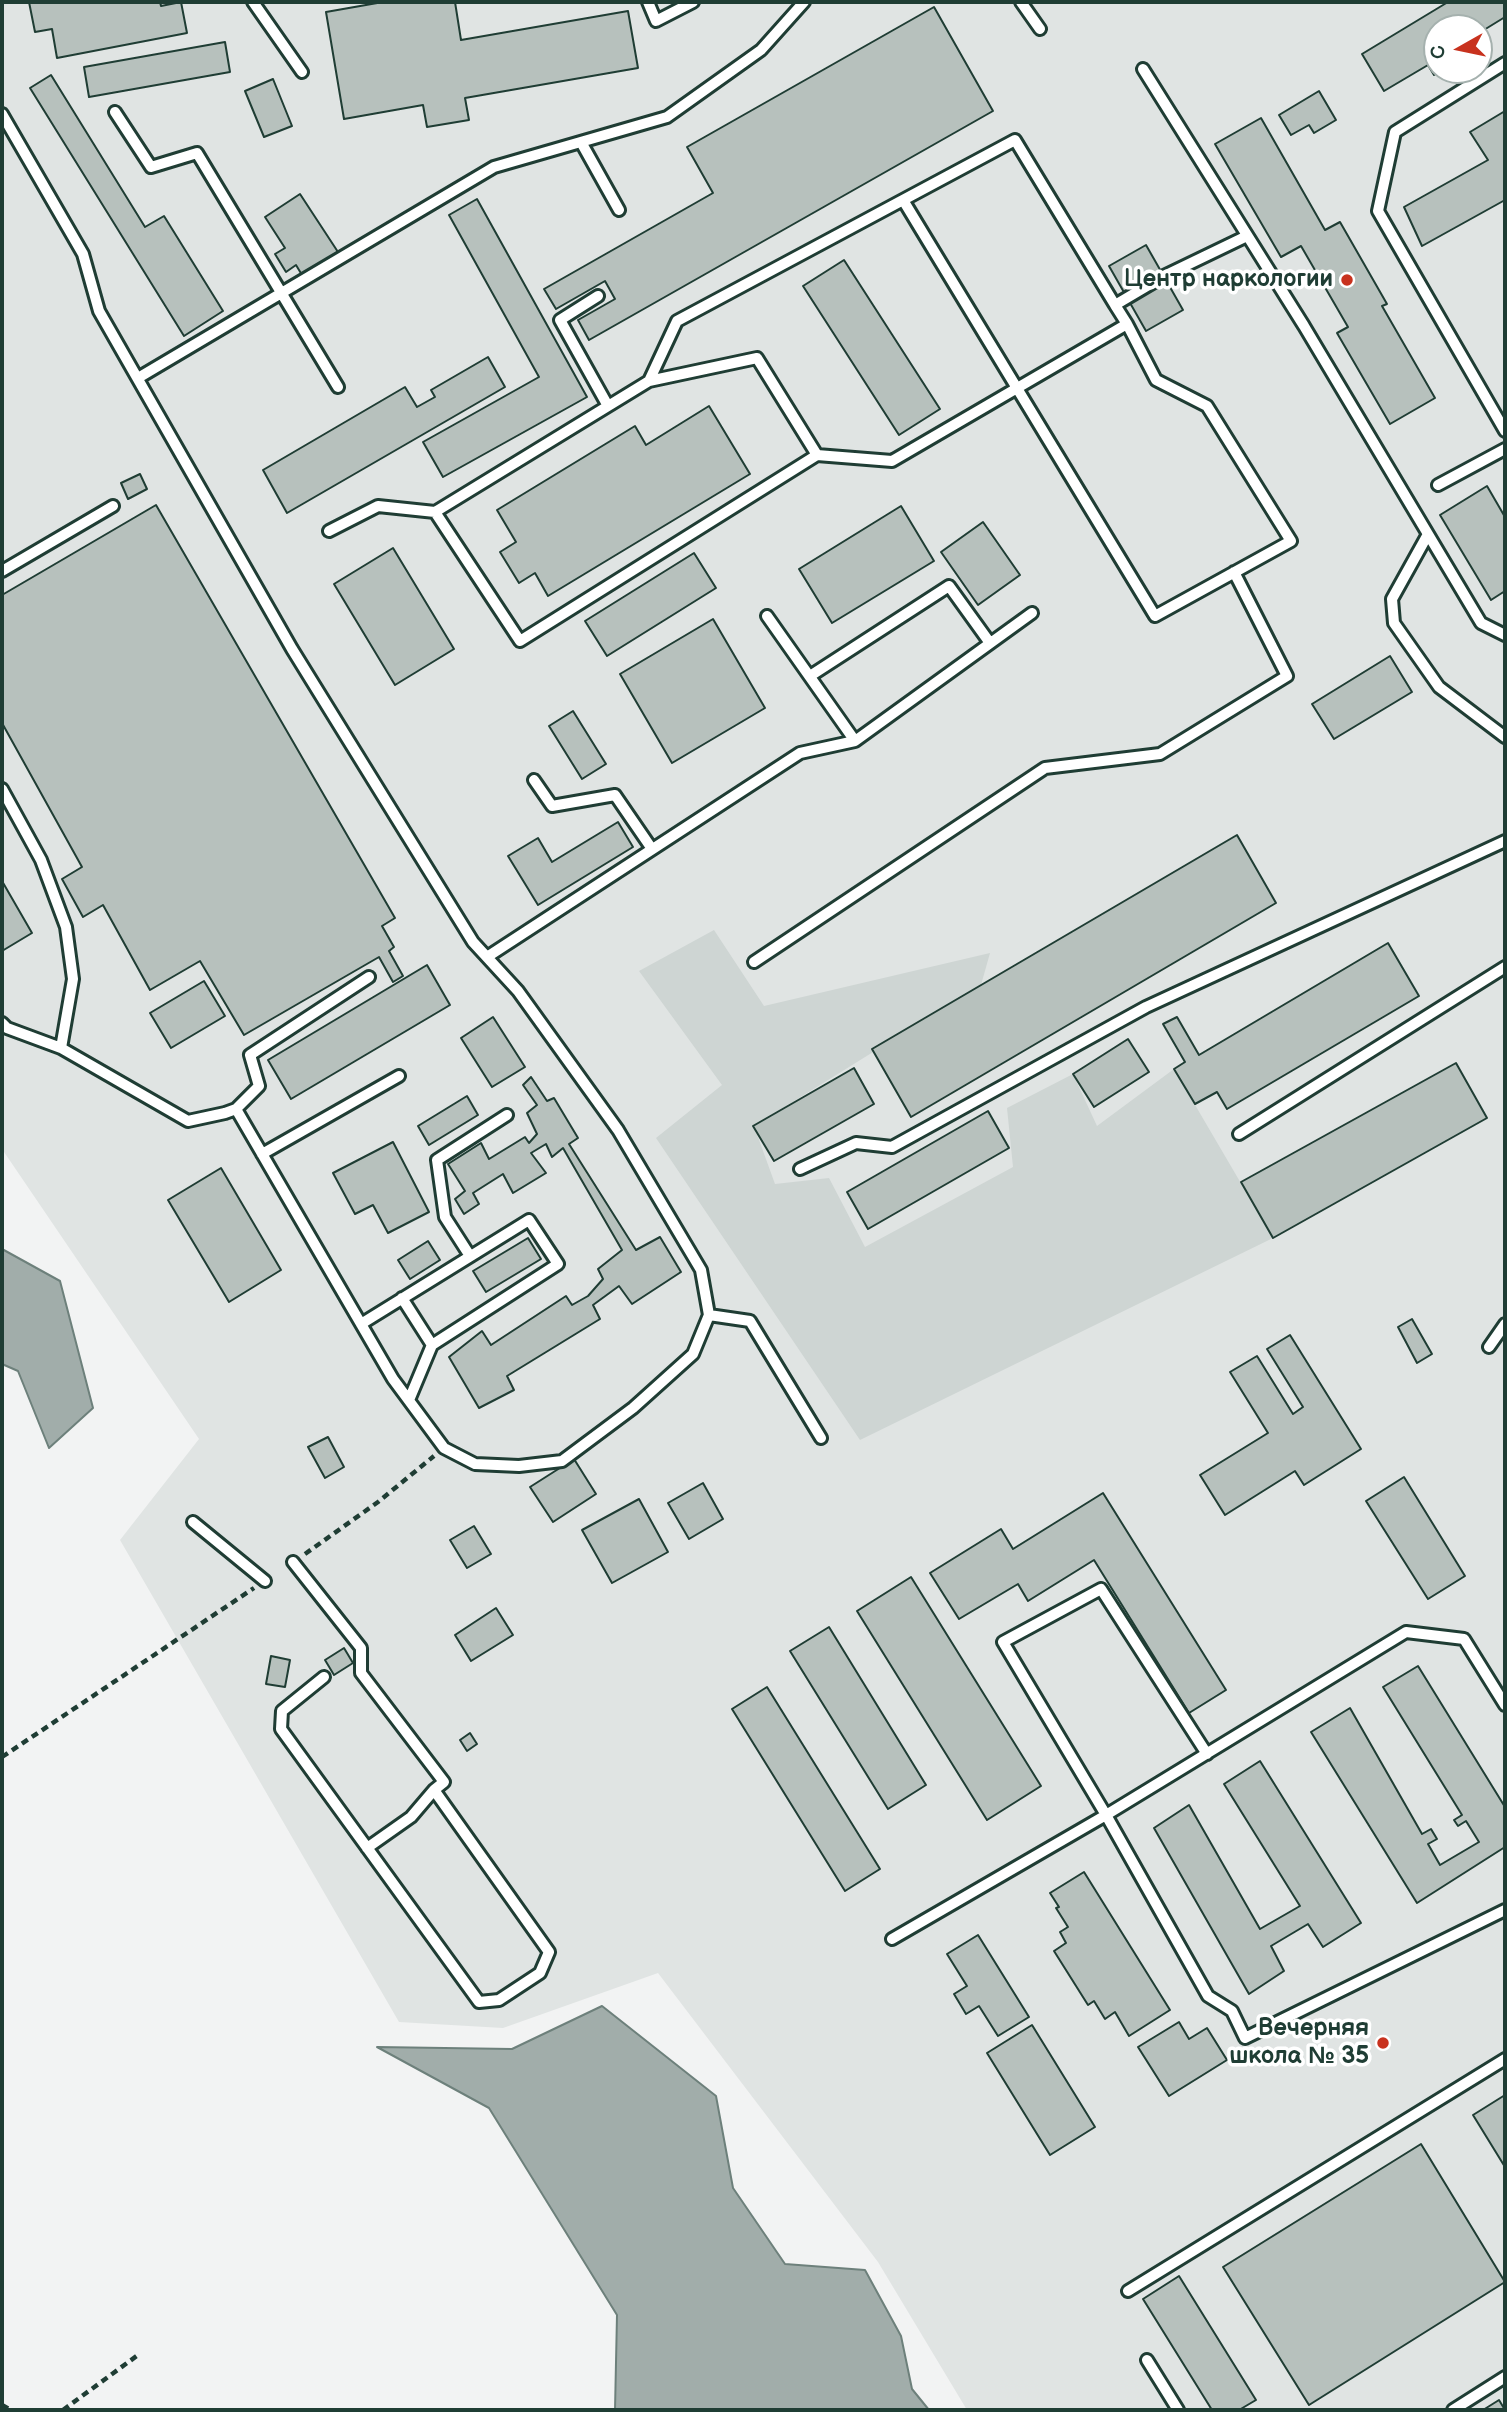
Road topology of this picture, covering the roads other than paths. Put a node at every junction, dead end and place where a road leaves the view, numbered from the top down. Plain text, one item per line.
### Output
1 (253, 2) edge
2 (648, 2) edge
3 (693, 2) edge
4 (804, 2) edge
5 (1021, 2) edge
6 (1040, 29) dead end
7 (1505, 63) edge
8 (1143, 69) dead end
9 (302, 72) dead end
10 (115, 112) dead end
11 (2, 114) edge
12 (581, 142) junction
13 (903, 200) junction
14 (620, 210) dead end
15 (1247, 236) junction
16 (282, 292) junction
17 (598, 296) dead end
18 (1115, 305) junction
19 (1127, 324) junction
20 (138, 378) junction
21 (649, 381) junction
22 (338, 387) dead end
23 (1018, 387) junction
24 (608, 406) junction
25 (1505, 431) edge
26 (1505, 449) edge
27 (817, 455) junction
28 (1438, 485) dead end
29 (113, 506) dead end
30 (435, 512) junction
31 (329, 531) dead end
32 (1427, 536) junction
33 (2, 571) edge
34 (1234, 572) junction
35 (1032, 613) dead end
36 (767, 616) dead end
37 (1505, 635) edge
38 (990, 643) junction
39 (810, 676) junction
40 (1505, 737) edge
41 (855, 741) junction
42 (534, 780) dead end
43 (2, 789) edge
44 (1505, 841) edge
45 (652, 849) junction
46 (487, 957) junction
47 (754, 962) dead end
48 (1505, 967) edge
49 (369, 977) dead end
50 (2, 1023) edge
51 (61, 1048) junction
52 (399, 1076) dead end
53 (236, 1109) junction
54 (507, 1115) dead end
55 (1239, 1134) dead end
56 (262, 1154) junction
57 (800, 1169) dead end
58 (471, 1256) junction
59 (402, 1298) junction
60 (709, 1315) junction
61 (360, 1324) junction
62 (1505, 1324) edge
63 (432, 1345) junction
64 (1489, 1347) dead end
65 (409, 1400) junction
66 (821, 1438) dead end
67 (193, 1522) dead end
68 (293, 1562) road end
69 (265, 1581) road end
70 (324, 1677) dead end
71 (1505, 1705) edge
72 (1207, 1754) junction
73 (434, 1790) junction
74 (1106, 1815) junction
75 (368, 1848) junction
76 (1505, 1910) edge
77 (892, 1939) dead end
78 (1505, 2059) edge
79 (1128, 2291) dead end
80 (1147, 2360) dead end
81 (1505, 2377) edge
82 (1178, 2410) edge
83 (1453, 2410) edge

1 - 9 lane
2 - 3 lane
4 - 12 lane
5 - 6 lane
7 - 25 lane
8 - 15 lane
10 - 16 lane
11 - 20 lane
12 - 14 lane
12 - 16 lane
13 - 18 lane
13 - 21 lane
13 - 23 lane
15 - 18 lane
15 - 32 lane
16 - 20 lane
16 - 22 lane
17 - 24 lane
18 - 19 lane
19 - 23 lane
19 - 34 lane
20 - 46 lane
21 - 24 lane
21 - 27 lane
23 - 27 lane
23 - 34 lane
24 - 30 lane
26 - 28 lane
27 - 30 lane
29 - 33 lane
30 - 31 lane
32 - 37 lane
32 - 40 lane
34 - 47 lane
35 - 38 lane
36 - 39 lane
38 - 39 lane
38 - 41 lane
39 - 41 lane
41 - 45 lane
42 - 45 lane
43 - 51 lane
44 - 57 lane
45 - 46 lane
46 - 60 lane
48 - 55 lane
49 - 53 lane
50 - 51 lane
51 - 53 lane
52 - 56 lane
53 - 56 lane
54 - 58 lane
56 - 61 lane
58 - 59 lane
58 - 63 lane
59 - 61 lane
59 - 63 lane
60 - 65 lane
60 - 66 lane
61 - 65 lane
62 - 64 lane
63 - 65 lane
67 - 69 lane
68 - 73 lane
70 - 75 lane
71 - 72 lane
72 - 74 lane
72 - 74 lane
73 - 75 lane
73 - 75 lane
74 - 76 lane
74 - 77 lane
78 - 79 lane
80 - 82 lane
81 - 83 lane

